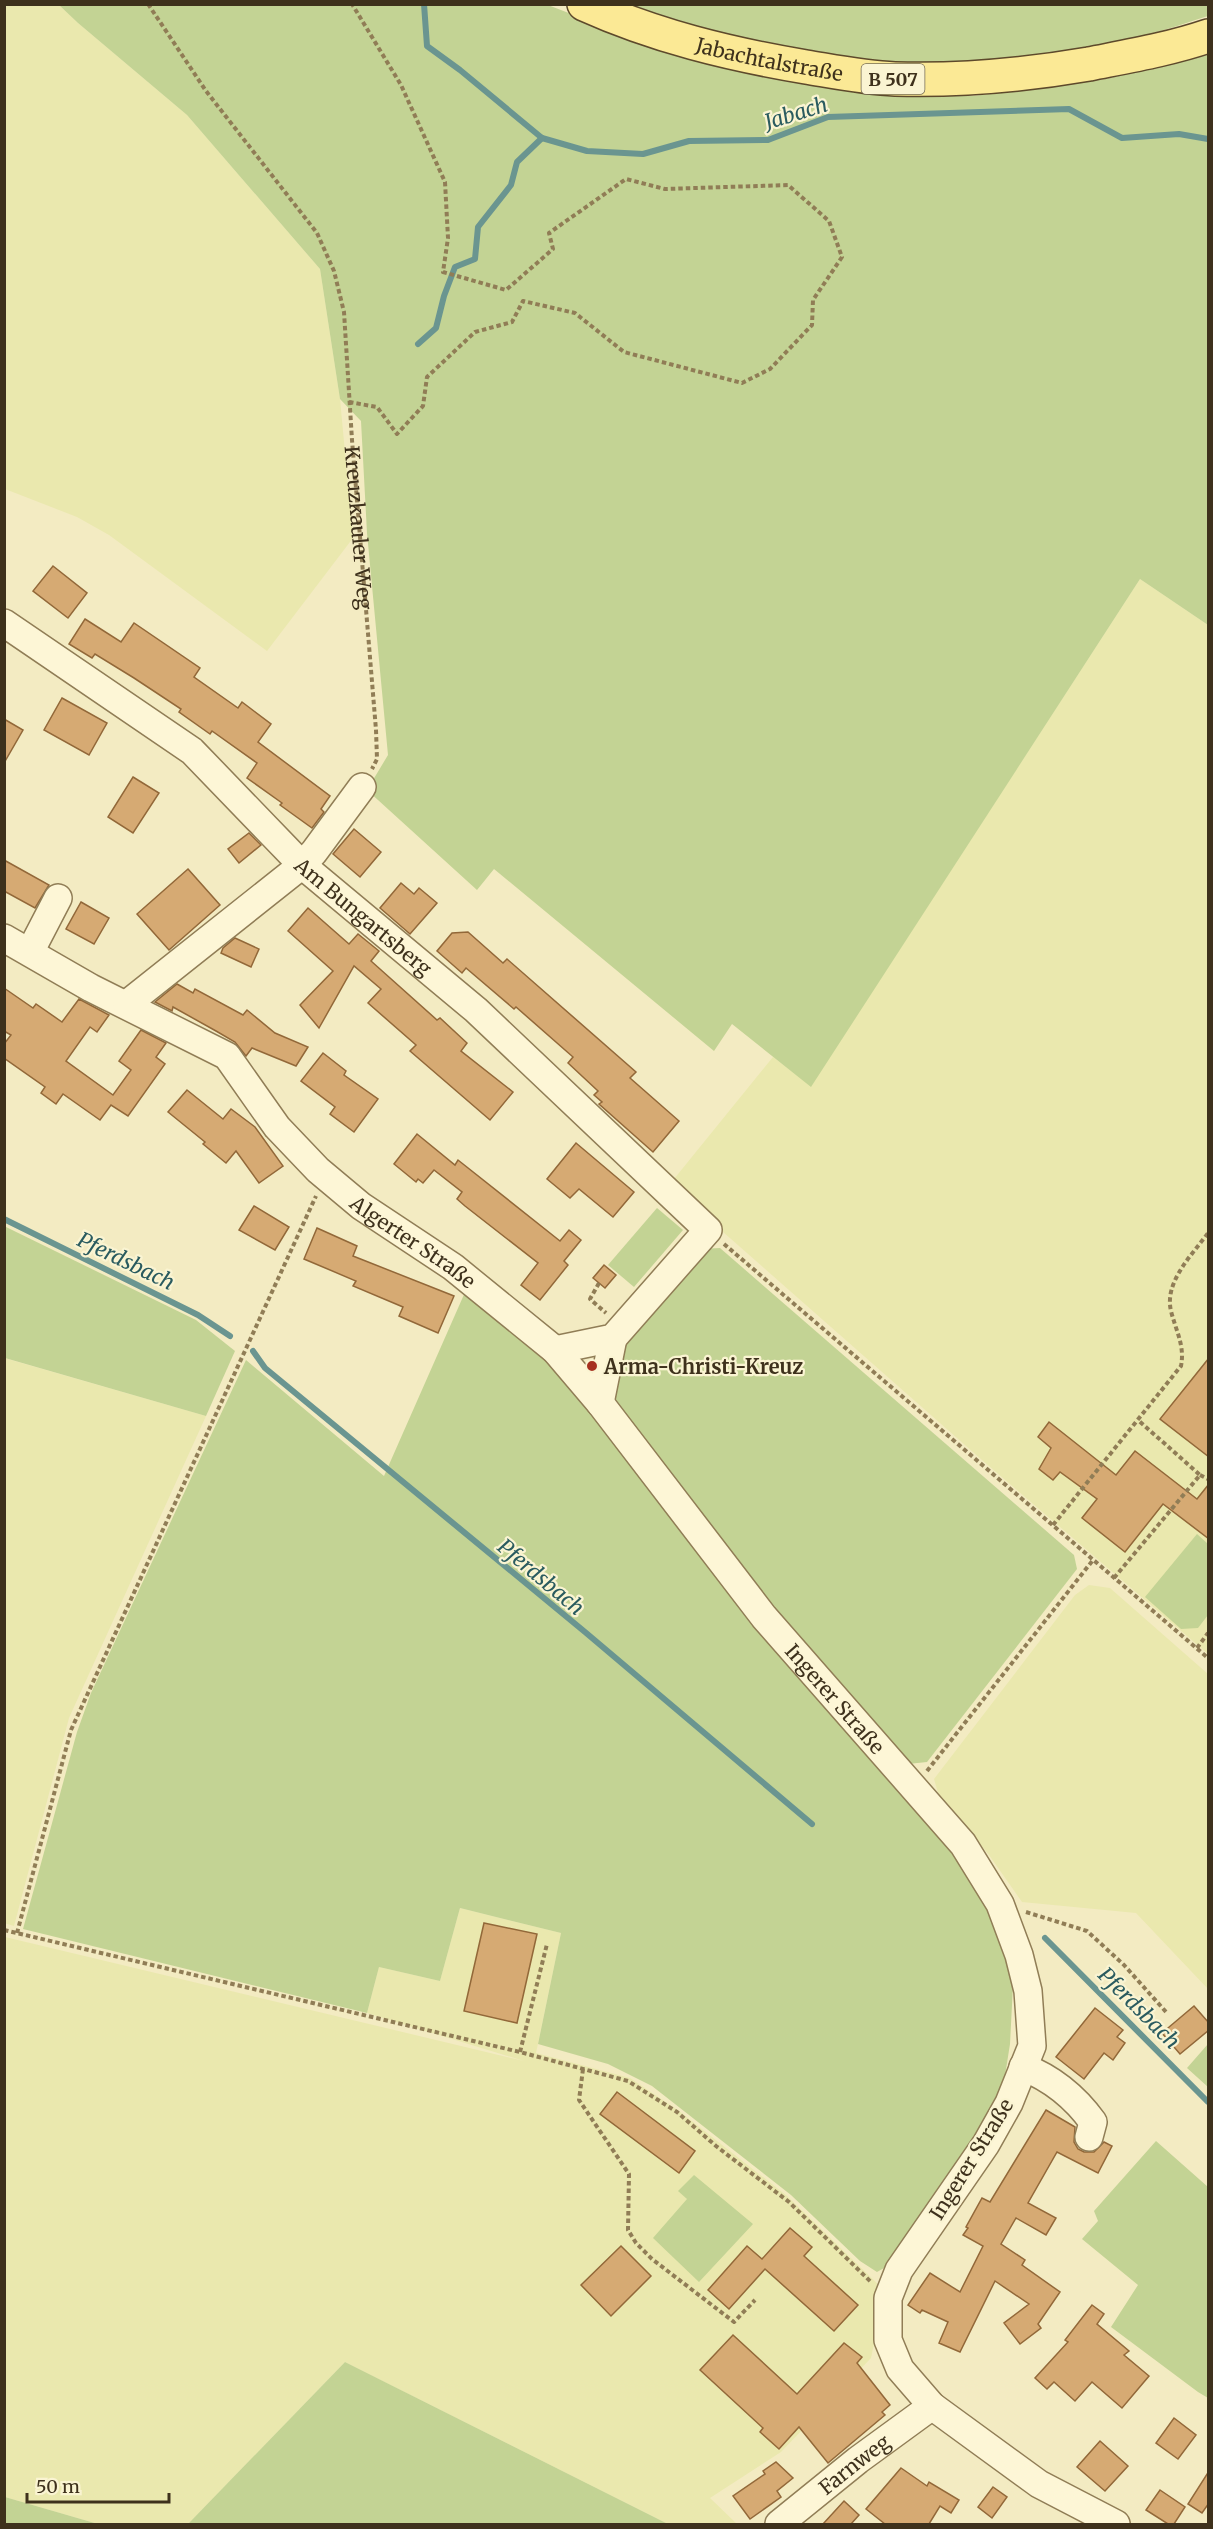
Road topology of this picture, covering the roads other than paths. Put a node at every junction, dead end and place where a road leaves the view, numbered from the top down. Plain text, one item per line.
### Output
1 (584, 4) edge
2 (1209, 36) edge
3 (4, 623) edge
4 (362, 787) road end
5 (302, 865) junction
6 (58, 898) dead end
7 (4, 938) edge
8 (30, 952) junction
9 (126, 1004) junction
10 (613, 1338) junction
11 (555, 1350) junction
12 (600, 1404) junction
13 (764, 1617) joint
14 (1023, 2067) junction
15 (1089, 2137) dead end
16 (932, 2406) junction
17 (779, 2524) edge
18 (1116, 2524) edge

1 - 2 main road, Jabachtalstraße / B 507
3 - 5 street, Am Bungartsberg
4 - 5 street
5 - 9 street
5 - 10 street, Am Bungartsberg
6 - 8 street
7 - 8 street, Algerter Straße
8 - 9 street, Algerter Straße
9 - 11 street, Algerter Straße
10 - 11 street
10 - 12 street
11 - 12 street, Algerter Straße
12 - 13 street, Algerter Straße
13 - 14 street, Ingerer Straße
14 - 15 street
14 - 16 street, Ingerer Straße
16 - 17 street, Farnweg
16 - 18 street, Ingerer Straße

